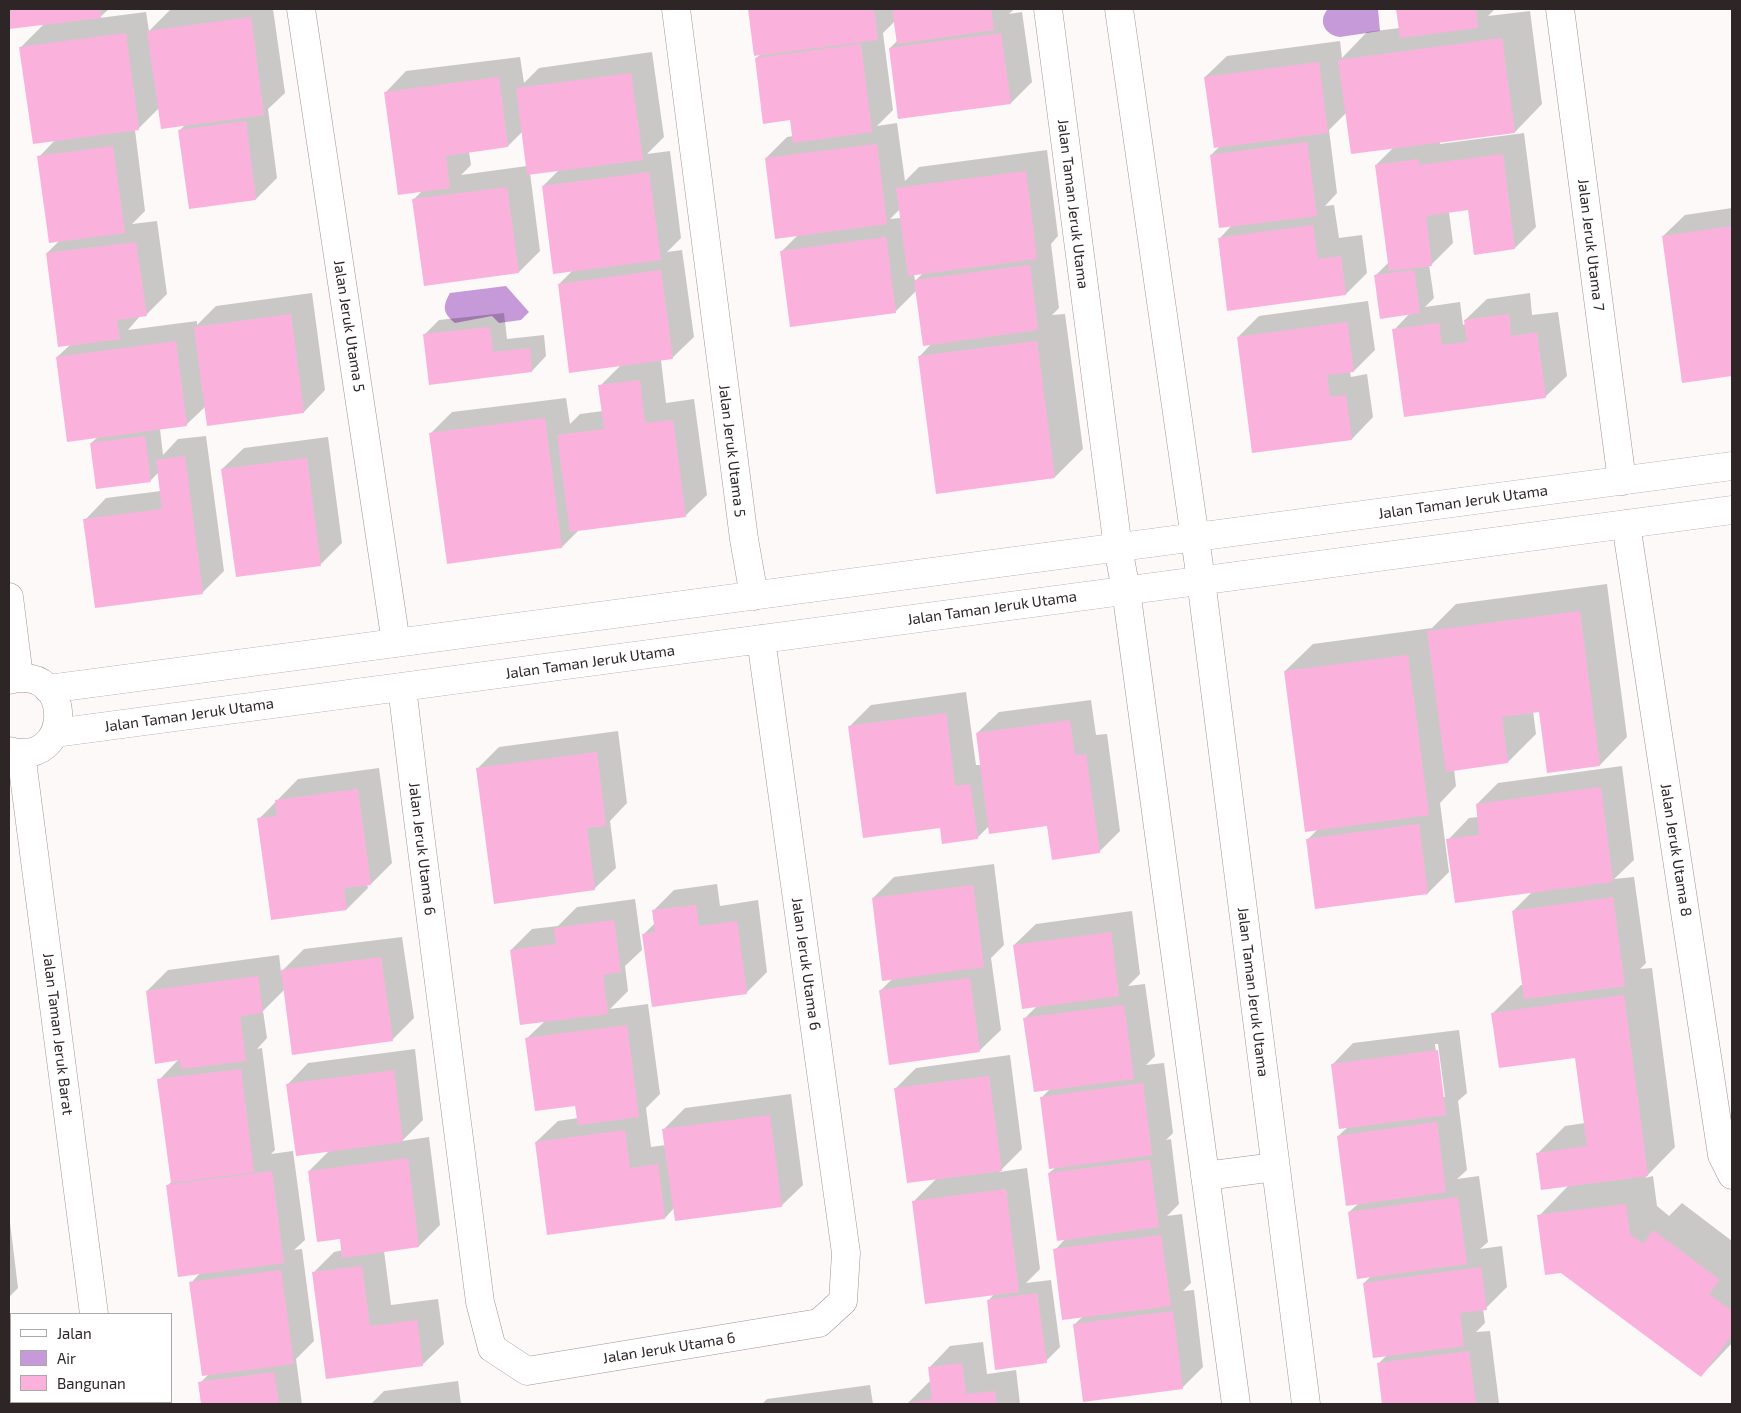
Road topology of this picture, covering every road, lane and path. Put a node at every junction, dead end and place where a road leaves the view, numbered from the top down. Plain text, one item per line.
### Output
1 (301, 9) edge
2 (676, 9) edge
3 (1048, 9) edge
4 (1119, 9) edge
5 (1560, 9) edge
6 (1732, 466) edge
7 (1622, 481) junction
8 (1732, 510) edge
9 (1626, 524) junction
10 (1194, 537) junction
11 (1118, 548) junction
12 (1201, 580) junction
13 (1126, 590) junction
14 (9, 596) edge
15 (754, 596) junction
16 (760, 639) junction
17 (396, 643) junction
18 (14, 679) edge
19 (402, 687) junction
20 (48, 689) junction
21 (55, 733) junction
22 (15, 752) edge
23 (1275, 1167) junction
24 (1732, 1175) edge
25 (1205, 1176) junction
26 (94, 1313) edge
27 (1236, 1404) edge
28 (1306, 1404) edge

1 - 17 street, Jalan Jeruk Utama 5
2 - 15 street, Jalan Jeruk Utama 5
3 - 11 street, Jalan Taman Jeruk Utama
4 - 10 street, Jalan Taman Jeruk Utama
5 - 7 street, Jalan Jeruk Utama 7
6 - 7 street, Jalan Taman Jeruk Utama
7 - 10 street, Jalan Taman Jeruk Utama
8 - 9 street, Jalan Taman Jeruk Utama
9 - 12 street, Jalan Taman Jeruk Utama
9 - 24 street, Jalan Jeruk Utama 8
10 - 11 street, Jalan Taman Jeruk Utama
10 - 12 street, Jalan Taman Jeruk Utama
11 - 13 street, Jalan Taman Jeruk Utama
11 - 15 street, Jalan Taman Jeruk Utama
12 - 13 street, Jalan Taman Jeruk Utama
12 - 23 street, Jalan Taman Jeruk Utama
13 - 16 street, Jalan Taman Jeruk Utama
13 - 25 street, Jalan Taman Jeruk Utama
14 - 18 street
15 - 17 street, Jalan Taman Jeruk Utama
16 - 19 street, Jalan Taman Jeruk Utama
16 - 19 street, Jalan Jeruk Utama 6
17 - 20 street, Jalan Taman Jeruk Utama
18 - 20 street
19 - 21 street, Jalan Taman Jeruk Utama
20 - 21 street
21 - 22 street
22 - 26 street, Jalan Taman Jeruk Barat
23 - 25 street
23 - 28 street, Jalan Taman Jeruk Utama
25 - 27 street, Jalan Taman Jeruk Utama

